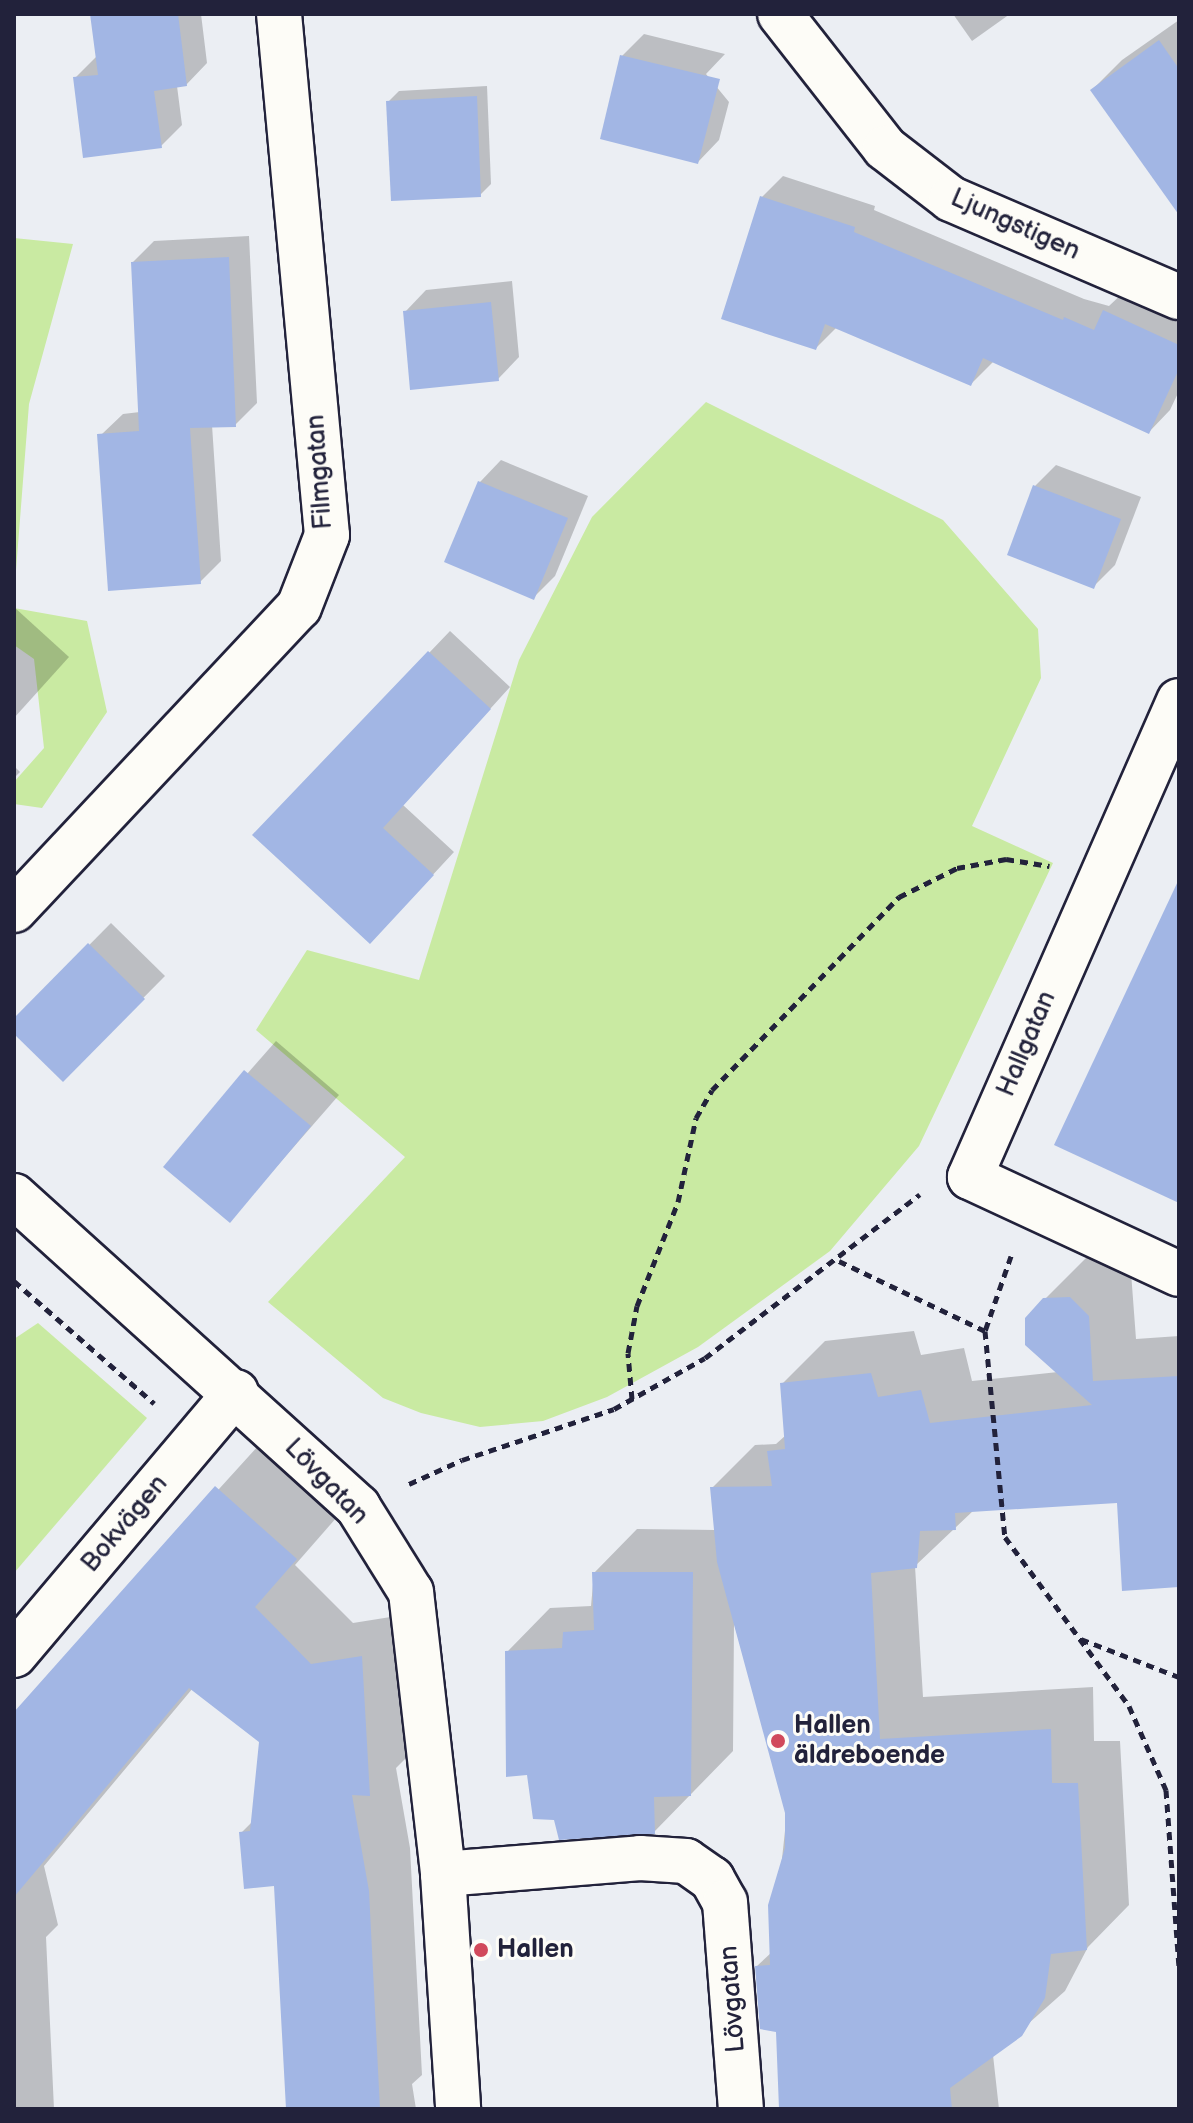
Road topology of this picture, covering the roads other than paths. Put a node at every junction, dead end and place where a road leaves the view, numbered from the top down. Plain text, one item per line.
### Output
1 (279, 14) edge
2 (780, 14) edge
3 (1179, 297) edge
4 (1179, 701) edge
5 (14, 910) edge
6 (14, 1196) edge
7 (1179, 1274) edge
8 (236, 1392) junction
9 (14, 1655) edge
10 (443, 1874) junction
11 (458, 2109) edge
12 (741, 2109) edge

1 - 5 street, Filmgatan
2 - 3 street, Ljungstigen
4 - 7 street, Hallgatan
6 - 8 street, Lövgatan
8 - 9 street, Bokvägen
8 - 10 street, Lövgatan
10 - 11 street, Lövgatan
10 - 12 street, Lövgatan

